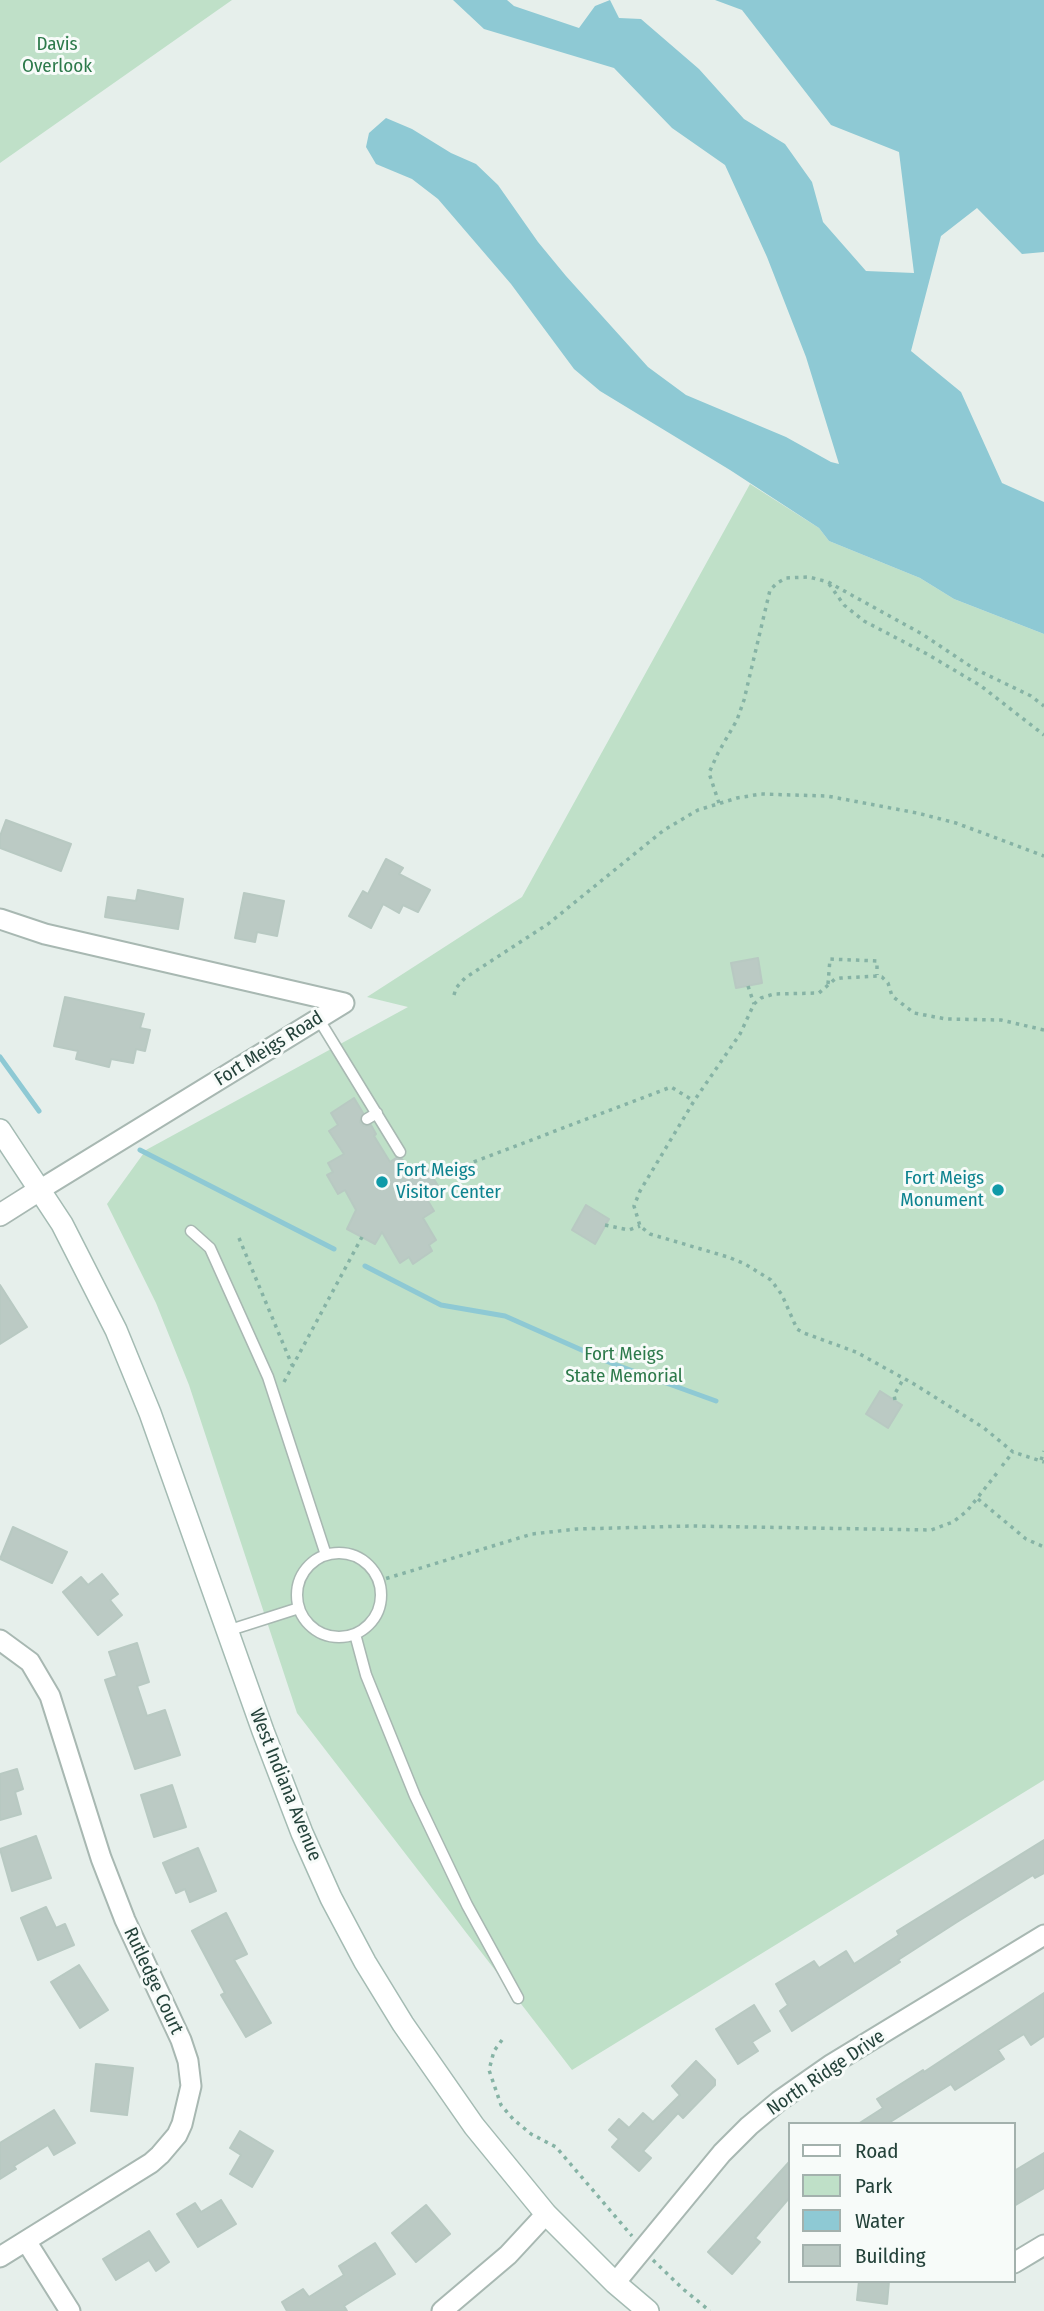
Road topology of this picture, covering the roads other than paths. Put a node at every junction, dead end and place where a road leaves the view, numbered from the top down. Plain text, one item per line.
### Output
1 (0, 919) edge
2 (318, 1018) junction
3 (377, 1113) junction
4 (367, 1119) dead end
5 (0, 1130) edge
6 (400, 1152) dead end
7 (41, 1189) junction
8 (0, 1214) edge
9 (191, 1231) dead end
10 (326, 1555) junction
11 (299, 1608) junction
12 (227, 1631) junction
13 (355, 1634) junction
14 (0, 1640) edge
15 (1044, 1936) edge
16 (518, 1998) dead end
17 (546, 2214) junction
18 (26, 2241) junction
19 (1044, 2245) edge
20 (0, 2257) edge
21 (1016, 2262) edge
22 (615, 2283) junction
23 (70, 2311) edge
24 (442, 2311) edge
25 (648, 2311) edge

1 - 2 street, Fort Meigs Road
2 - 3 lane
2 - 7 street, Fort Meigs Road
3 - 4 lane
3 - 6 lane
5 - 7 main road, West Indiana Avenue
7 - 8 main road, Fort Meigs Road
7 - 12 main road, West Indiana Avenue
9 - 10 lane
10 - 11 lane
10 - 13 lane
11 - 12 lane
11 - 13 lane
12 - 17 main road, West Indiana Avenue
13 - 16 lane
14 - 18 street, Rutledge Court
15 - 22 street, North Ridge Drive
17 - 22 main road, West Indiana Avenue
17 - 24 street
18 - 20 street, Rutledge Court
18 - 23 street
19 - 21 street
22 - 25 main road, West Indiana Avenue

